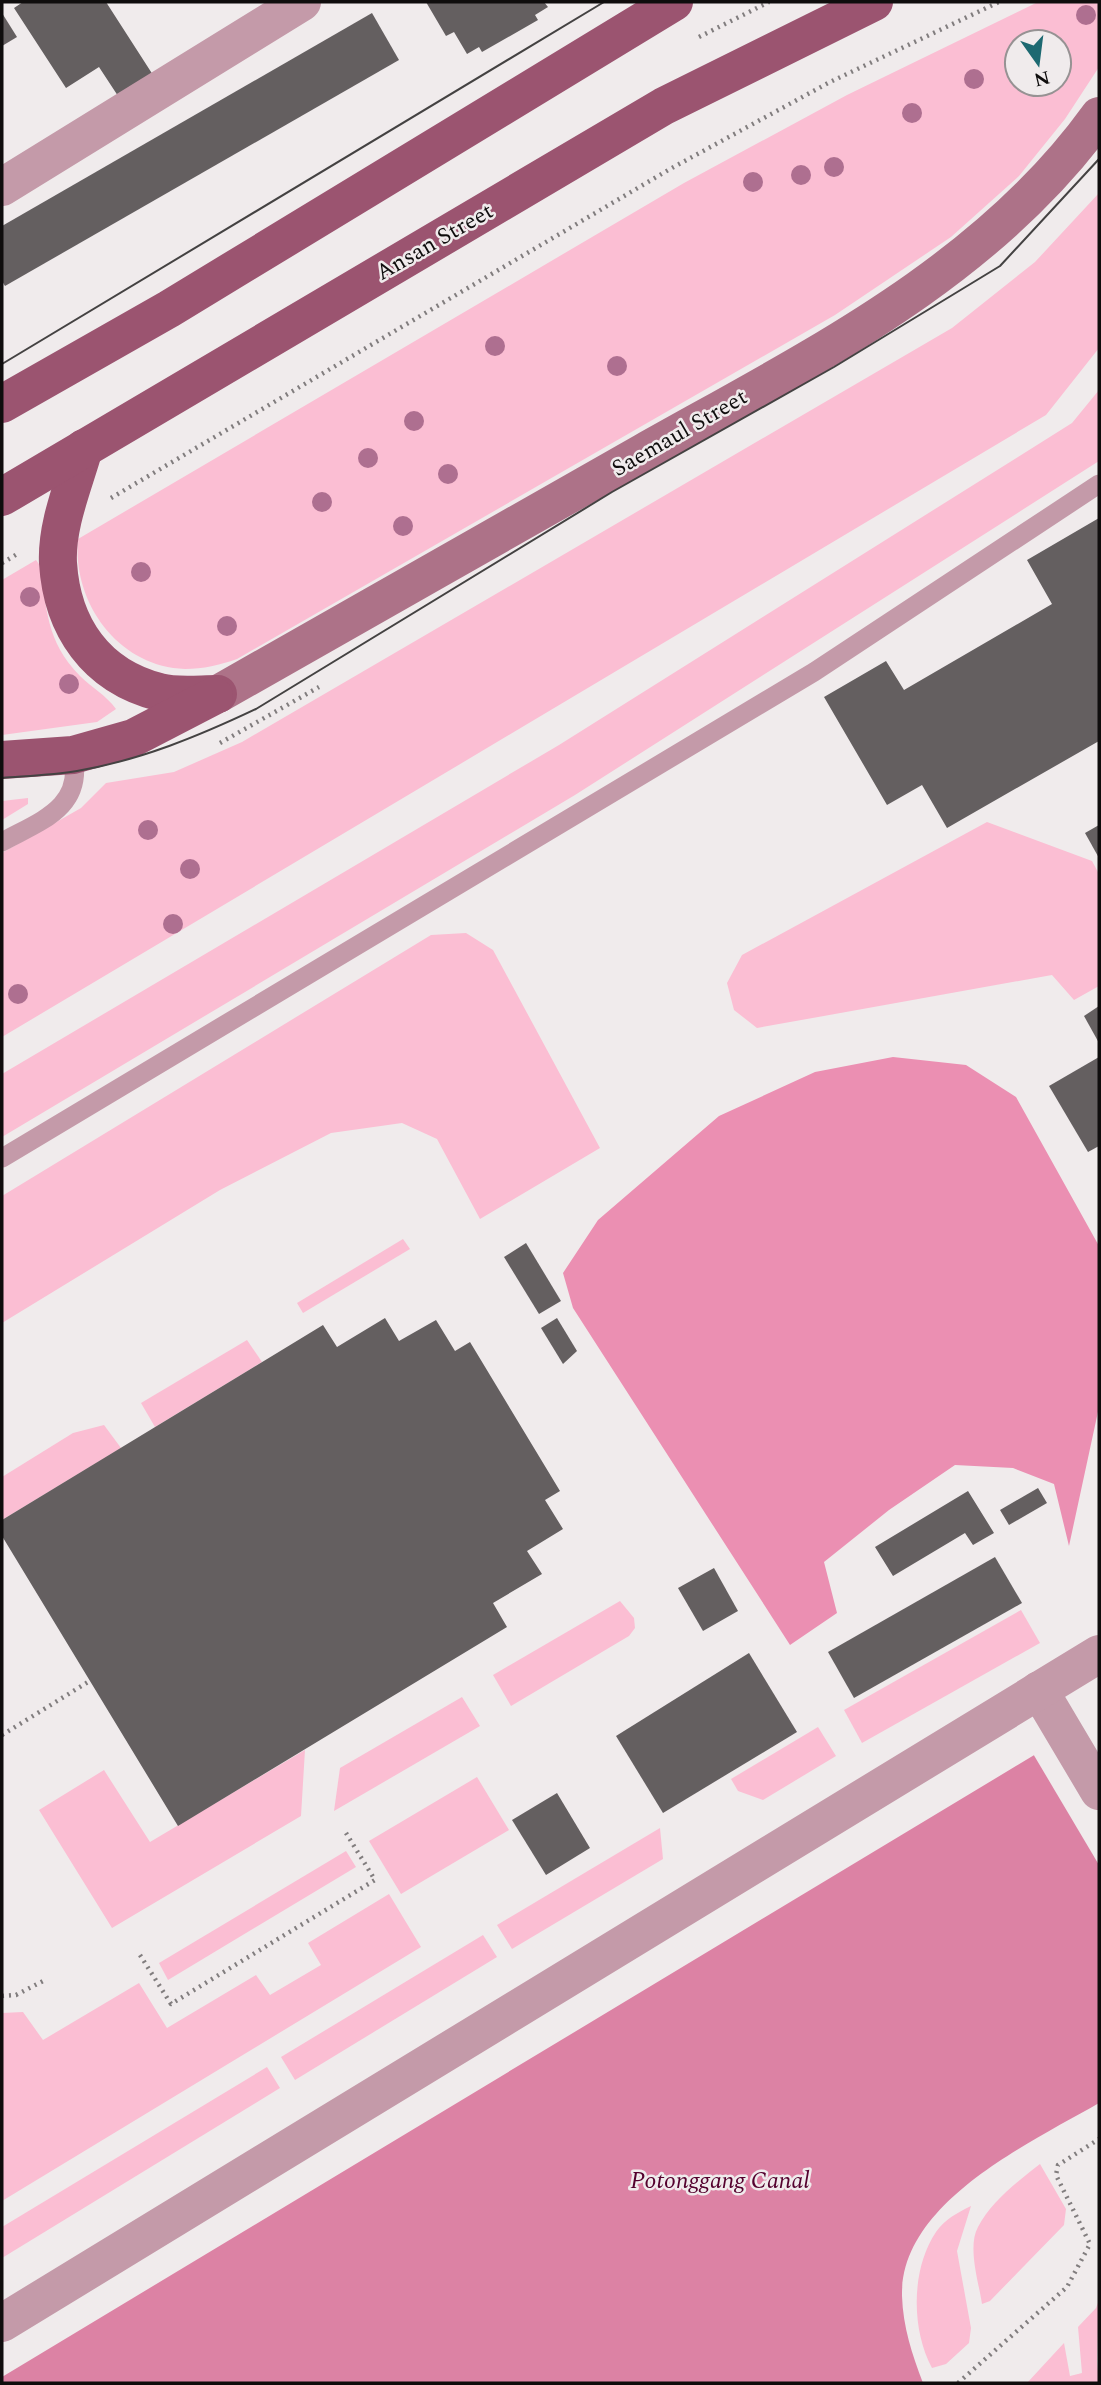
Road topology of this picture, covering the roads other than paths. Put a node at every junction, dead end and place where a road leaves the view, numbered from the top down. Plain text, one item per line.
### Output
1 (302, 2) edge
2 (674, 2) edge
3 (874, 2) edge
4 (1099, 116) edge
5 (2, 187) edge
6 (2, 404) edge
7 (84, 448) junction
8 (1099, 484) edge
9 (2, 497) edge
10 (218, 694) junction
11 (73, 755) junction
12 (2, 760) edge
13 (2, 842) edge
14 (2, 1158) edge
15 (1099, 1654) edge
16 (1039, 1690) junction
17 (1099, 1791) edge
18 (2, 2323) edge

1 - 5 street
2 - 6 main road
3 - 7 main road, Ansan Street
4 - 10 main road, Saemaul Street
7 - 9 main road, Ansan Street
7 - 10 main road
8 - 14 lane
10 - 11 main road
11 - 12 main road
11 - 13 lane
15 - 16 street
16 - 17 street
16 - 18 street

